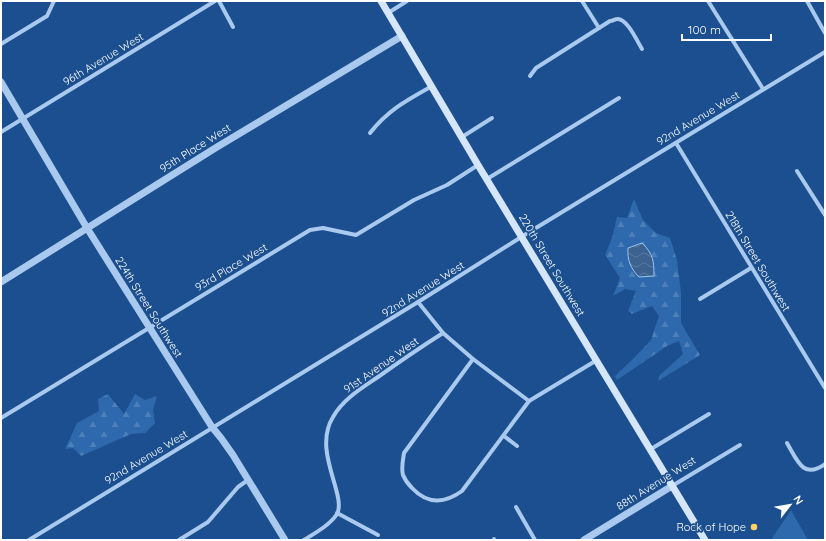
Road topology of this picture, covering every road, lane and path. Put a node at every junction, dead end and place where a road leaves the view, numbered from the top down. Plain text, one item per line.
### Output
1 (54, 1) edge
2 (215, 1) edge
3 (219, 1) edge
4 (381, 1) edge
5 (407, 1) edge
6 (582, 1) edge
7 (708, 1) edge
8 (807, 1) edge
9 (388, 13) junction
10 (233, 27) dead end
11 (599, 28) junction
12 (825, 34) edge
13 (402, 36) junction
14 (1, 44) edge
15 (642, 49) dead end
16 (825, 52) edge
17 (530, 76) dead end
18 (1, 82) edge
19 (432, 86) junction
20 (763, 89) junction
21 (619, 98) dead end
22 (492, 118) dead end
23 (22, 119) junction
24 (1, 132) edge
25 (370, 133) dead end
26 (462, 137) junction
27 (676, 143) junction
28 (478, 165) junction
29 (798, 170) dead end
30 (487, 179) junction
31 (825, 216) edge
32 (87, 228) junction
33 (522, 237) junction
34 (751, 268) junction
35 (1, 282) edge
36 (700, 299) dead end
37 (418, 302) junction
38 (149, 327) junction
39 (443, 332) junction
40 (473, 359) junction
41 (597, 360) junction
42 (825, 388) edge
43 (530, 401) junction
44 (709, 414) dead end
45 (1, 418) edge
46 (212, 427) junction
47 (504, 436) junction
48 (787, 443) dead end
49 (740, 445) dead end
50 (517, 446) dead end
51 (650, 449) junction
52 (825, 464) edge
53 (248, 480) junction
54 (672, 486) junction
55 (516, 507) dead end
56 (338, 513) junction
57 (378, 535) dead end
58 (29, 540) edge
59 (179, 540) edge
60 (285, 540) edge
61 (304, 540) edge
62 (535, 540) edge
63 (584, 540) edge
64 (705, 540) edge

1 - 14 street
2 - 23 street, 96th Avenue West
3 - 10 street
4 - 9 main road, 220th Street Southwest
5 - 9 street
6 - 11 street
7 - 20 street
8 - 12 street
9 - 13 main road, 220th Street Southwest
11 - 15 street
11 - 17 street
13 - 19 main road, 220th Street Southwest
13 - 32 street, 95th Place West
16 - 20 street, 92nd Avenue West
18 - 23 street, 224th Street Southwest
19 - 25 street
19 - 26 main road, 220th Street Southwest
20 - 27 street, 92nd Avenue West
21 - 30 street
22 - 26 street
23 - 24 street, 96th Avenue West
23 - 32 street, 224th Street Southwest
26 - 28 main road, 220th Street Southwest
27 - 33 street, 92nd Avenue West
27 - 34 street, 218th Street Southwest
28 - 30 main road, 220th Street Southwest
28 - 38 street, 93rd Place West
29 - 31 street
30 - 33 main road, 220th Street Southwest
32 - 35 street, 95th Place West
32 - 38 street, 224th Street Southwest
33 - 37 street, 92nd Avenue West
33 - 41 main road, 220th Street Southwest
34 - 36 street
34 - 42 street, 218th Street Southwest
37 - 39 street
37 - 46 street, 92nd Avenue West
38 - 45 street, 93rd Place West
38 - 46 street, 224th Street Southwest
39 - 40 street
39 - 56 street, 91st Avenue West
40 - 43 street
40 - 47 street
41 - 43 street
41 - 51 main road, 220th Street Southwest
43 - 47 street
44 - 51 street
46 - 53 street, 224th Street Southwest
46 - 58 street, 92nd Avenue West
47 - 50 street
48 - 52 street
49 - 54 street, 88th Avenue West
51 - 54 main road, 220th Street Southwest
53 - 59 street
53 - 60 street, 224th Street Southwest
54 - 63 street, 88th Avenue West
54 - 64 main road, 220th Street Southwest
55 - 62 street
56 - 57 street
56 - 61 street

